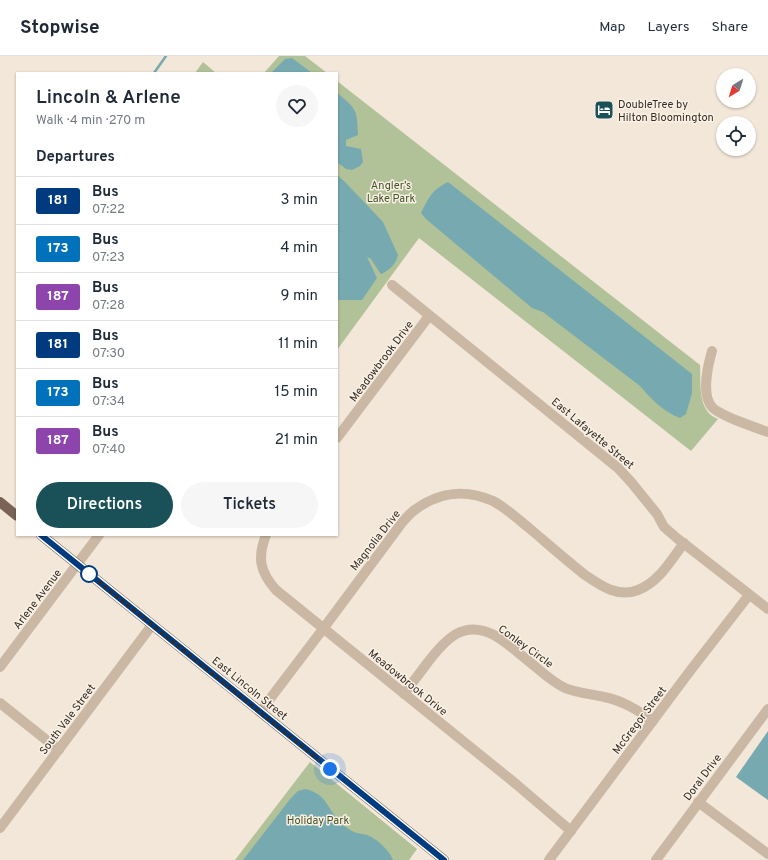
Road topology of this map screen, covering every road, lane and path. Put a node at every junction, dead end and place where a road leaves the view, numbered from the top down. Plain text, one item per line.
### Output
1 (392, 285) dead end
2 (429, 316) junction
3 (712, 351) dead end
4 (768, 432) edge
5 (338, 437) edge
6 (1, 506) edge
7 (16, 515) edge
8 (42, 536) edge
9 (99, 536) edge
10 (266, 536) edge
11 (684, 543) junction
12 (78, 565) junction
13 (749, 595) junction
14 (768, 609) edge
15 (152, 625) junction
16 (323, 629) junction
17 (0, 667) edge
18 (404, 694) junction
19 (0, 703) edge
20 (768, 709) edge
21 (260, 712) junction
22 (652, 722) junction
23 (59, 750) junction
24 (698, 802) junction
25 (0, 828) edge
26 (571, 831) junction
27 (768, 854) edge
28 (444, 860) edge
29 (549, 860) edge
30 (656, 860) edge

1 - 2 street, East Lafayette Street
2 - 5 street, Meadowbrook Drive
2 - 11 street, East Lafayette Street
3 - 4 street
6 - 7 main road
8 - 12 main road, East Lincoln Street
9 - 12 street, Arlene Avenue
10 - 16 street, Meadowbrook Drive
11 - 13 street, East Lafayette Street
11 - 16 street, Magnolia Drive
12 - 15 main road, East Lincoln Street
12 - 17 street, Arlene Avenue
13 - 14 street, East Lafayette Street
13 - 22 street, McGregor Street
15 - 21 main road, East Lincoln Street
15 - 23 street, South Vale Street
16 - 18 street, Meadowbrook Drive
16 - 21 street, Magnolia Drive
18 - 22 street, Conley Circle
18 - 26 street, Meadowbrook Drive
19 - 23 street
20 - 24 street, Doral Drive
21 - 28 main road, East Lincoln Street
22 - 26 street, McGregor Street
23 - 25 street, South Vale Street
24 - 27 street
24 - 30 street, Doral Drive
26 - 29 street, McGregor Street

